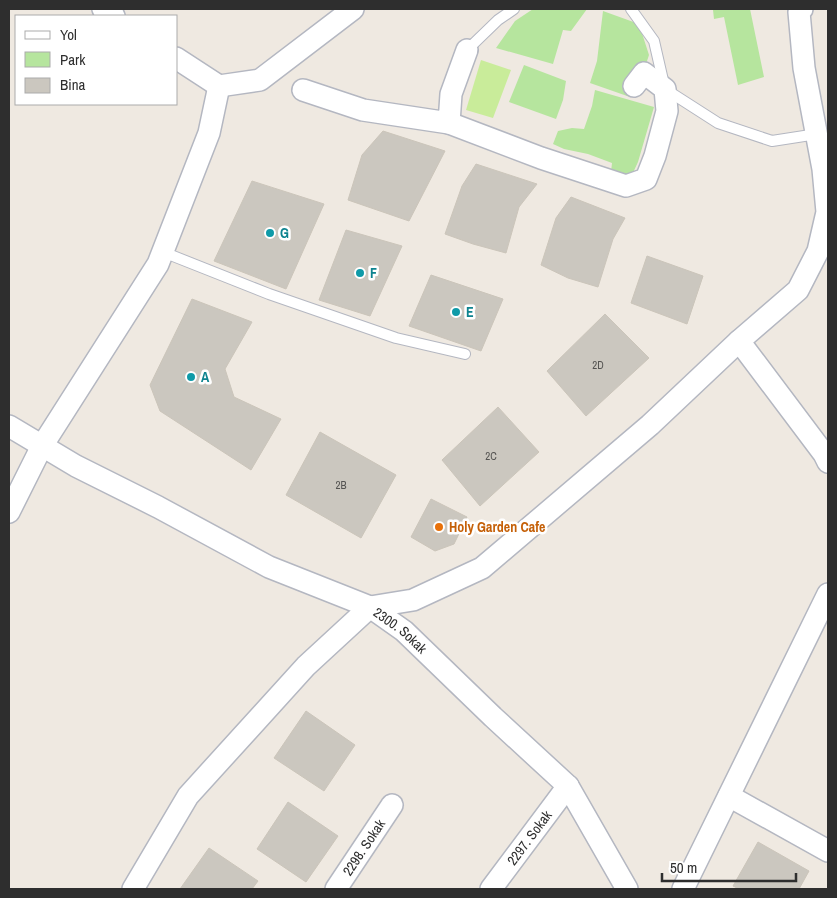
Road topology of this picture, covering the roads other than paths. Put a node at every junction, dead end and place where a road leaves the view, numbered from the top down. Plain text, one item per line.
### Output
1 (353, 9) edge
2 (514, 9) edge
3 (631, 9) edge
4 (799, 10) edge
5 (467, 50) joint
6 (178, 59) edge
7 (218, 86) junction
8 (634, 86) dead end
9 (665, 89) junction
10 (303, 90) dead end
11 (449, 124) junction
12 (817, 134) junction
13 (162, 252) junction
14 (738, 341) junction
15 (465, 354) dead end
16 (9, 426) edge
17 (42, 446) junction
18 (828, 462) edge
19 (9, 512) edge
20 (828, 594) edge
21 (370, 607) junction
22 (568, 786) junction
23 (729, 796) junction
24 (392, 805) dead end
25 (828, 851) edge
26 (133, 889) edge
27 (336, 889) edge
28 (491, 889) edge
29 (627, 889) edge
30 (683, 889) edge

1 - 7 street
2 - 5 lane
3 - 9 lane
4 - 12 street
5 - 11 street
6 - 7 street
7 - 13 street
8 - 9 street
9 - 11 street
9 - 12 lane
10 - 11 street
12 - 14 street
13 - 15 lane
13 - 17 street
14 - 18 street
14 - 21 street
16 - 17 street
17 - 19 street
17 - 21 street
20 - 23 street
21 - 22 street, 2300. Sokak
21 - 26 street, 2300. Sokak
22 - 28 street, 2297. Sokak
22 - 29 street, 2300. Sokak
23 - 25 street
23 - 30 street
24 - 27 street, 2298. Sokak

